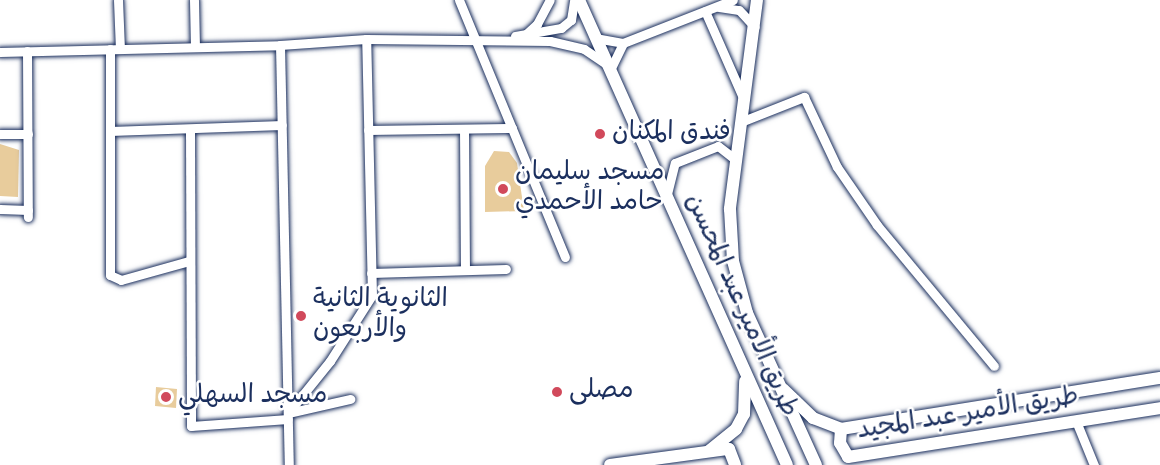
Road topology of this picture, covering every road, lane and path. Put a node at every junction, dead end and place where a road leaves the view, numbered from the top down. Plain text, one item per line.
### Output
1 (118, 0) edge
2 (194, 0) edge
3 (459, 0) edge
4 (550, 0) edge
5 (577, 0) edge
6 (733, 0) edge
7 (757, 0) edge
8 (717, 7) junction
9 (705, 11) junction
10 (755, 27) junction
11 (525, 34) junction
12 (595, 38) junction
13 (366, 39) junction
14 (477, 40) junction
15 (623, 43) junction
16 (280, 45) junction
17 (195, 47) junction
18 (115, 49) junction
19 (27, 51) junction
20 (0, 52) edge
21 (609, 68) junction
22 (746, 104) junction
23 (743, 121) junction
24 (282, 125) junction
25 (512, 128) junction
26 (190, 129) junction
27 (464, 129) junction
28 (368, 130) junction
29 (110, 131) junction
30 (0, 134) edge
31 (28, 134) junction
32 (736, 159) junction
33 (667, 198) junction
34 (0, 209) edge
35 (565, 257) dead end
36 (189, 261) junction
37 (506, 269) dead end
38 (465, 270) junction
39 (371, 273) junction
40 (994, 366) dead end
41 (744, 371) junction
42 (1160, 378) edge
43 (779, 384) junction
44 (350, 399) dead end
45 (1160, 408) edge
46 (288, 416) junction
47 (1076, 421) junction
48 (841, 429) junction
49 (708, 451) junction
50 (845, 461) edge
51 (289, 465) edge
52 (610, 465) edge
53 (735, 465) edge
54 (787, 465) edge
55 (816, 465) edge
56 (1094, 465) edge

1 - 18 street
2 - 17 street
3 - 14 street
4 - 11 street
5 - 11 street
5 - 12 main road, طريق الأمير عبد المحسن
6 - 8 street
7 - 10 main road, طريق الأمير عبد المحسن
8 - 9 street
8 - 10 street
9 - 15 street
9 - 22 street
10 - 22 main road, طريق الأمير عبد المحسن
11 - 14 street
12 - 15 street
12 - 21 main road, طريق الأمير عبد المحسن
13 - 14 street
13 - 16 street
13 - 28 street
14 - 21 street
14 - 25 street
15 - 21 street
16 - 17 street
16 - 24 street
17 - 18 street
18 - 19 street
18 - 29 street
19 - 20 street
19 - 31 street
21 - 33 main road, طريق الأمير عبد المحسن
22 - 23 main road, طريق الأمير عبد المحسن
23 - 32 main road, طريق الأمير عبد المحسن
23 - 40 street
24 - 26 street
24 - 46 street
25 - 27 street
25 - 35 street
26 - 29 street
26 - 36 street
27 - 28 street
27 - 38 street
28 - 39 street
29 - 36 street
30 - 31 street
31 - 34 street
32 - 33 street
32 - 43 main road, طريق الأمير عبد المحسن
33 - 41 main road, طريق الأمير عبد المحسن
36 - 46 street
37 - 38 street
38 - 39 street
39 - 46 street
41 - 49 main road
41 - 54 main road, طريق الأمير عبد المحسن
42 - 48 main road, طريق الأمير عبد المجيد
43 - 48 main road
43 - 55 main road, طريق الأمير عبد المحسن
44 - 46 street
45 - 47 main road, طريق الأمير عبد المجيد
46 - 51 street
47 - 50 main road, طريق الأمير عبد المجيد
47 - 56 street
48 - 50 main road, طريق الأمير عبد المجيد
49 - 52 main road
49 - 53 main road

